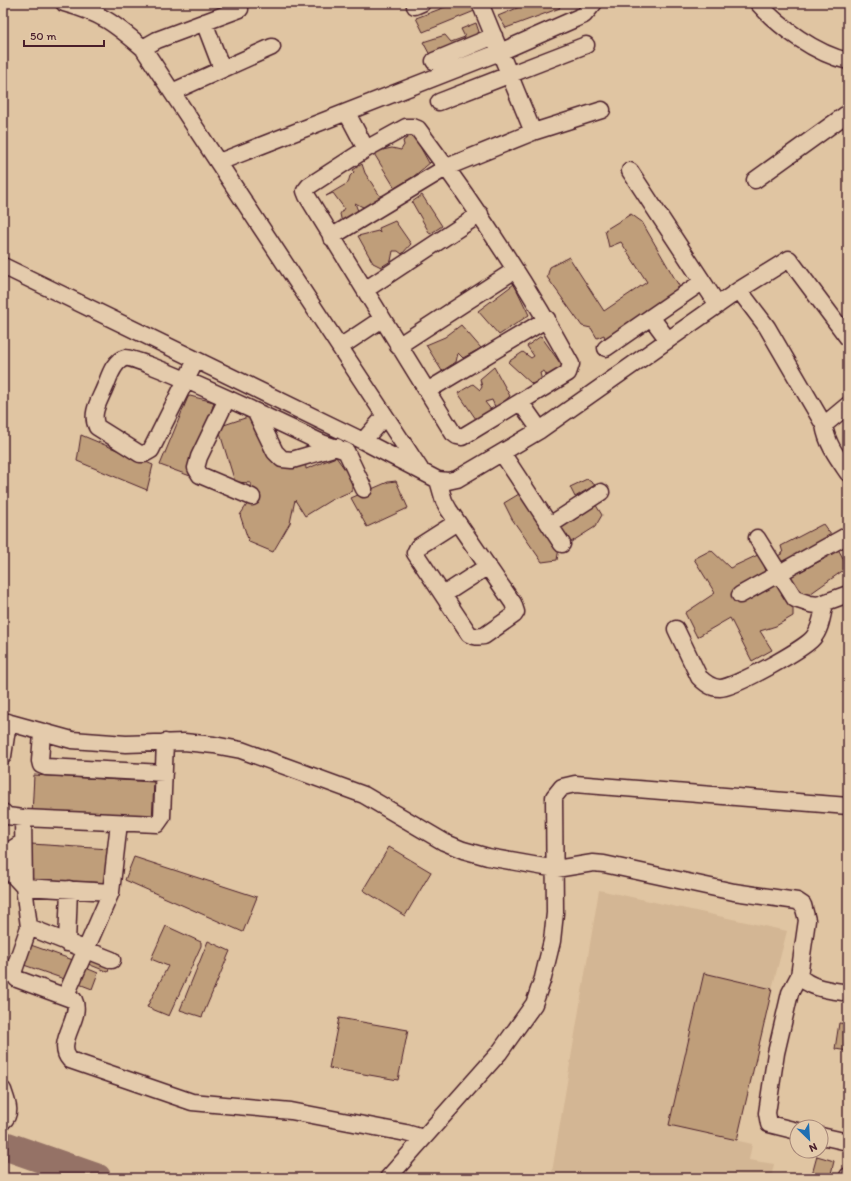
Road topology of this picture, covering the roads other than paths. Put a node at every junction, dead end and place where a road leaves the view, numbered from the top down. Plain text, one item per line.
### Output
1 (64, 3) edge
2 (480, 3) edge
3 (594, 3) edge
4 (758, 3) edge
5 (100, 9) edge
6 (240, 9) dead end
7 (204, 22) junction
8 (494, 36) junction
9 (586, 45) dead end
10 (272, 47) dead end
11 (143, 48) junction
12 (500, 52) junction
13 (848, 60) edge
14 (434, 61) dead end
15 (222, 69) junction
16 (509, 75) junction
17 (172, 92) junction
18 (439, 102) dead end
19 (602, 110) dead end
20 (347, 113) junction
21 (848, 113) edge
22 (533, 132) junction
23 (366, 149) junction
24 (219, 162) junction
25 (447, 167) junction
26 (630, 171) dead end
27 (755, 180) dead end
28 (480, 214) junction
29 (331, 236) junction
30 (3, 266) edge
31 (515, 270) junction
32 (702, 282) junction
33 (365, 290) junction
34 (739, 290) junction
35 (718, 305) junction
36 (651, 317) junction
37 (382, 319) junction
38 (547, 319) junction
39 (848, 338) edge
40 (668, 340) junction
41 (398, 346) junction
42 (340, 347) junction
43 (606, 348) dead end
44 (196, 360) junction
45 (184, 380) junction
46 (427, 391) junction
47 (227, 399) junction
48 (521, 404) junction
49 (848, 405) edge
50 (256, 413) junction
51 (385, 416) junction
52 (824, 425) junction
53 (540, 430) junction
54 (364, 441) junction
55 (337, 447) junction
56 (502, 453) junction
57 (421, 470) junction
58 (848, 473) edge
59 (438, 480) junction
60 (364, 489) dead end
61 (601, 492) dead end
62 (252, 497) dead end
63 (457, 522) junction
64 (550, 525) junction
65 (848, 534) edge
66 (757, 538) dead end
67 (562, 544) dead end
68 (488, 566) junction
69 (779, 574) junction
70 (848, 594) edge
71 (443, 595) junction
72 (740, 595) dead end
73 (825, 603) junction
74 (676, 629) dead end
75 (5, 721) edge
76 (42, 733) junction
77 (165, 742) junction
78 (3, 756) edge
79 (164, 773) junction
80 (848, 806) edge
81 (3, 812) edge
82 (23, 818) junction
83 (118, 823) junction
84 (556, 869) junction
85 (24, 887) junction
86 (69, 889) junction
87 (110, 892) junction
88 (29, 927) junction
89 (67, 942) junction
90 (85, 950) junction
91 (112, 960) dead end
92 (799, 976) junction
93 (848, 993) edge
94 (66, 995) junction
95 (3, 1090) edge
96 (3, 1120) edge
97 (789, 1129) edge
98 (423, 1138) junction
99 (829, 1138) edge
100 (848, 1142) edge
101 (388, 1178) edge

1 - 5 lane
2 - 8 lane
3 - 12 lane
4 - 13 lane
5 - 11 lane
6 - 7 lane
7 - 11 lane
7 - 15 lane
8 - 12 lane
8 - 14 lane
9 - 16 lane
10 - 15 lane
11 - 17 lane
12 - 16 lane
12 - 20 lane
15 - 17 lane
16 - 18 lane
16 - 22 lane
17 - 24 lane
19 - 22 lane
20 - 23 lane
20 - 24 lane
21 - 27 lane
22 - 25 lane
23 - 25 lane
23 - 29 lane
24 - 42 lane
25 - 28 lane
25 - 29 lane
26 - 32 lane
28 - 31 lane
28 - 33 lane
29 - 33 lane
30 - 44 lane
31 - 38 lane
31 - 41 lane
32 - 35 lane
32 - 36 lane
33 - 37 lane
34 - 35 lane
34 - 39 lane
34 - 52 lane
35 - 40 lane
36 - 40 lane
36 - 43 lane
37 - 41 lane
37 - 42 lane
38 - 46 lane
38 - 48 lane
40 - 53 lane
41 - 46 lane
42 - 51 lane
44 - 45 lane
44 - 54 lane
45 - 45 lane
45 - 47 lane
46 - 48 lane
47 - 50 lane
47 - 62 lane
48 - 53 lane
49 - 52 lane
50 - 55 lane
50 - 55 lane
51 - 54 lane
51 - 57 lane
52 - 58 lane
53 - 56 lane
54 - 57 lane
55 - 60 lane
56 - 59 lane
56 - 64 lane
57 - 59 lane
59 - 63 lane
61 - 64 lane
63 - 68 lane
63 - 71 lane
64 - 67 lane
65 - 69 lane
66 - 69 lane
68 - 71 lane
68 - 71 lane
69 - 72 lane
69 - 73 lane
70 - 73 lane
73 - 74 lane
75 - 76 lane
75 - 78 lane
76 - 77 lane
76 - 79 lane
77 - 79 lane
77 - 84 lane
79 - 83 lane
80 - 84 lane
81 - 82 lane
82 - 83 lane
82 - 85 lane
83 - 87 lane
84 - 92 lane
84 - 98 lane
85 - 86 lane
85 - 88 lane
86 - 87 lane
86 - 89 lane
87 - 90 lane
88 - 89 lane
88 - 94 lane
89 - 90 lane
90 - 91 lane
90 - 94 lane
92 - 93 lane
92 - 97 lane
94 - 98 lane
95 - 96 lane
98 - 101 lane
99 - 100 lane

